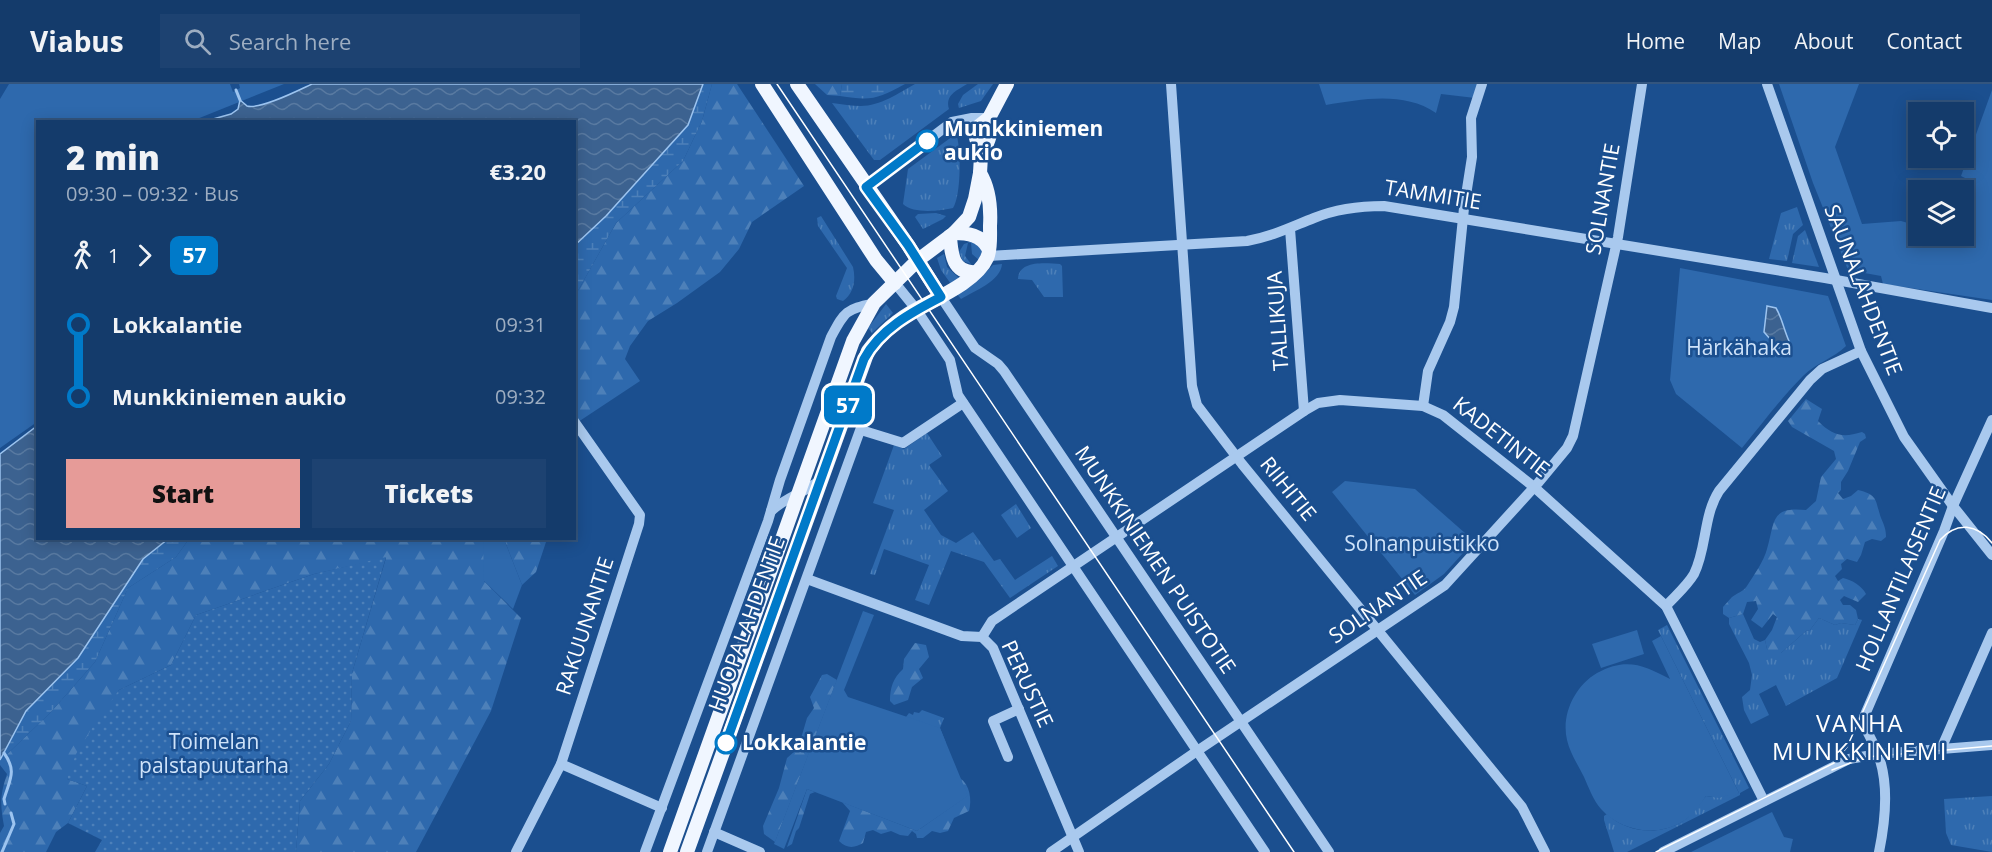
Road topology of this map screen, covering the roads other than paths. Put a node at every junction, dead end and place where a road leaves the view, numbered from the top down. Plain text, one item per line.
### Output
1 (762, 84) edge
2 (797, 84) edge
3 (1007, 84) edge
4 (1171, 84) edge
5 (1482, 84) edge
6 (1642, 84) edge
7 (1767, 84) edge
8 (989, 118) junction
9 (980, 172) junction
10 (866, 187) junction
11 (1463, 219) junction
12 (1290, 229) junction
13 (952, 235) junction
14 (1616, 244) junction
15 (1182, 246) junction
16 (988, 252) junction
17 (918, 260) junction
18 (976, 272) junction
19 (1837, 280) junction
20 (895, 283) junction
21 (941, 297) junction
22 (874, 303) junction
23 (1992, 308) edge
24 (916, 309) junction
25 (1861, 351) junction
26 (852, 392) junction
27 (963, 403) junction
28 (1423, 406) junction
29 (1304, 411) junction
30 (1992, 420) edge
31 (576, 424) edge
32 (861, 430) junction
33 (1237, 457) junction
34 (822, 479) junction
35 (1534, 487) junction
36 (797, 495) junction
37 (1953, 506) junction
38 (771, 512) junction
39 (1116, 538) junction
40 (1992, 555) edge
41 (1073, 567) junction
42 (807, 579) junction
43 (1666, 606) junction
44 (1378, 630) junction
45 (1992, 633) edge
46 (982, 637) junction
47 (1019, 709) junction
48 (1241, 722) junction
49 (1992, 745) edge
50 (1941, 748) junction
51 (1197, 751) junction
52 (1878, 754) junction
53 (1008, 757) dead end
54 (561, 764) junction
55 (1764, 801) junction
56 (662, 808) junction
57 (714, 832) junction
58 (1071, 836) junction
59 (516, 852) edge
60 (645, 852) edge
61 (670, 852) edge
62 (687, 852) edge
63 (707, 852) edge
64 (760, 852) edge
65 (1051, 852) edge
66 (1079, 852) edge
67 (1265, 852) edge
68 (1329, 852) edge
69 (1545, 852) edge
70 (1663, 852) edge
71 (1879, 852) edge

1 - 20 main road
2 - 10 main road
3 - 8 main road
4 - 15 street, RIIHITIE
5 - 11 street
6 - 14 street, SOLNANTIE
7 - 19 street, SAUNALAHDENTIE
8 - 9 main road
8 - 10 street
9 - 13 main road, HUOPALAHDENTIE
9 - 16 main road
10 - 17 main road
11 - 12 street, TAMMITIE
11 - 14 street, TAMMITIE
11 - 28 street
12 - 15 street, TAMMITIE
12 - 29 street, TALLIKUJA
13 - 16 main road
13 - 17 main road, HUOPALAHDENTIE
13 - 18 main road
14 - 19 street, TAMMITIE
14 - 35 street, SOLNANTIE
15 - 16 street, TAMMITIE
15 - 33 street, RIIHITIE
16 - 18 main road
17 - 20 main road, HUOPALAHDENTIE
17 - 21 main road
18 - 21 main road, HUOPALAHDENTIE
19 - 23 street, TAMMITIE
19 - 25 street, SAUNALAHDENTIE
20 - 22 main road, HUOPALAHDENTIE
20 - 24 street
21 - 24 main road, HUOPALAHDENTIE
21 - 39 street, MUNKKINIEMEN PUISTOTIE
22 - 36 main road, HUOPALAHDENTIE
22 - 38 street, HUOPALAHDENTIE
24 - 26 main road, HUOPALAHDENTIE
24 - 27 street
25 - 37 street, SAUNALAHDENTIE
25 - 43 street
26 - 32 street, HUOPALAHDENTIE
26 - 34 main road, HUOPALAHDENTIE
27 - 32 street
27 - 41 street
28 - 29 street, KADETINTIE
28 - 35 street, KADETINTIE
29 - 33 street, KADETINTIE
30 - 37 street, HOLLANTILAISENTIE
31 - 54 street, RAKUUNANTIE
32 - 42 street, HUOPALAHDENTIE
33 - 39 street, KADETINTIE
33 - 44 street, RIIHITIE
34 - 36 street, HUOPALAHDENTIE
34 - 62 main road, HUOPALAHDENTIE
35 - 43 street, KADETINTIE
35 - 44 street, SOLNANTIE
36 - 38 street, HUOPALAHDENTIE
36 - 61 main road, HUOPALAHDENTIE
37 - 40 street, SAUNALAHDENTIE
37 - 52 street, HOLLANTILAISENTIE
38 - 56 street, HUOPALAHDENTIE
39 - 41 street, KADETINTIE
39 - 48 street, MUNKKINIEMEN PUISTOTIE
41 - 46 street, KADETINTIE
41 - 51 street
42 - 46 street, PERUSTIE
42 - 57 street, HUOPALAHDENTIE
43 - 55 street, KADETINTIE
44 - 48 street, SOLNANTIE
44 - 69 street, RIIHITIE
45 - 50 street
46 - 47 street, PERUSTIE
47 - 53 street
47 - 58 street, PERUSTIE
48 - 51 street, SOLNANTIE
48 - 68 street, MUNKKINIEMEN PUISTOTIE
49 - 50 street
50 - 52 street
51 - 58 street, SOLNANTIE
51 - 67 street
52 - 55 street
52 - 71 street, HOLLANTILAISENTIE
54 - 56 street
54 - 59 street, RAKUUNANTIE
55 - 70 street
56 - 60 street, HUOPALAHDENTIE
57 - 63 street, HUOPALAHDENTIE
57 - 64 street
58 - 65 street, SOLNANTIE
58 - 66 street, PERUSTIE

